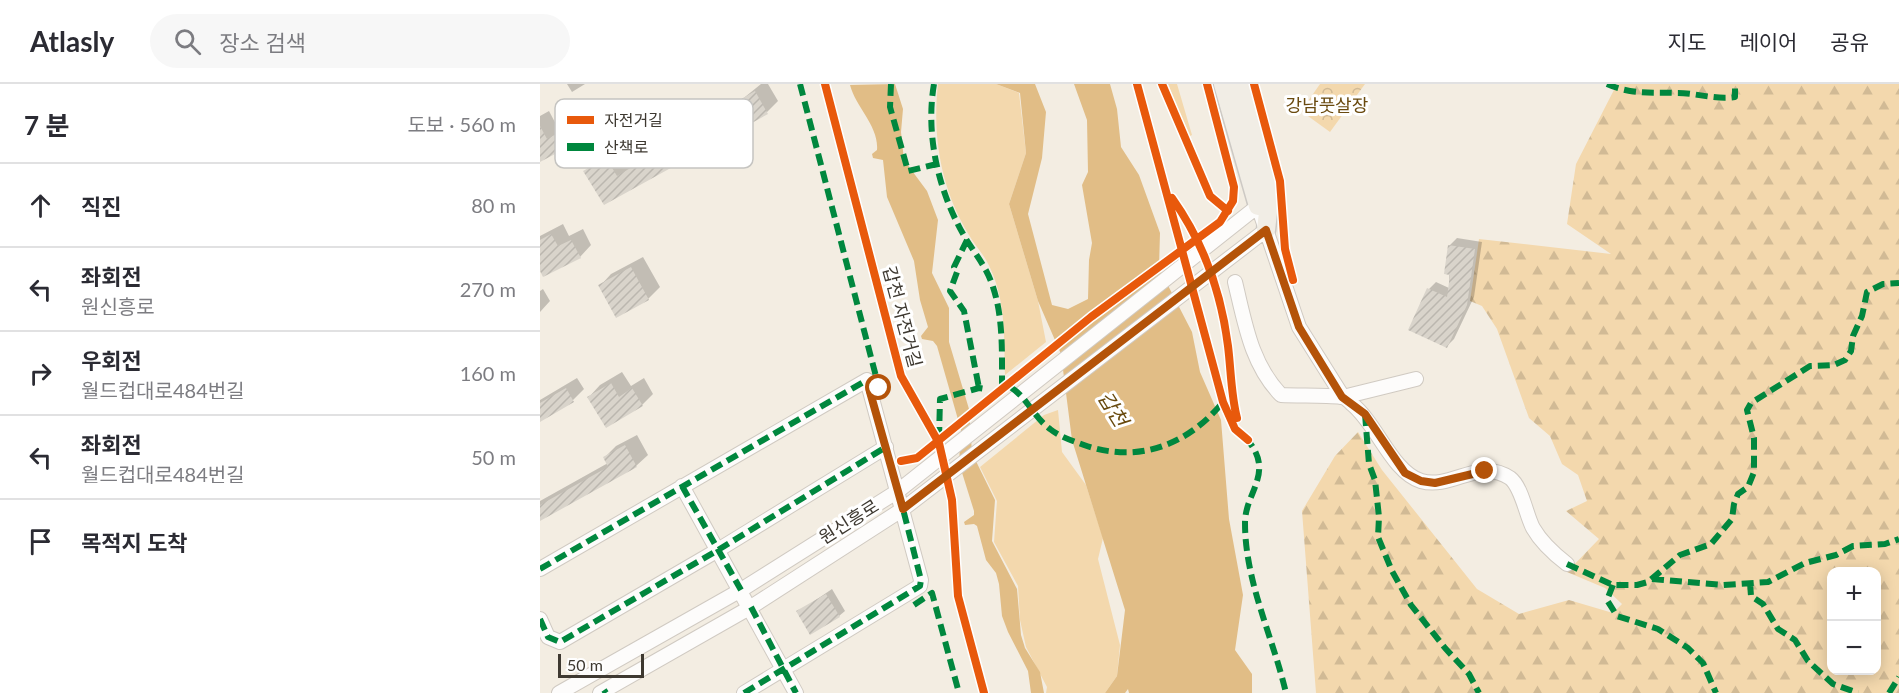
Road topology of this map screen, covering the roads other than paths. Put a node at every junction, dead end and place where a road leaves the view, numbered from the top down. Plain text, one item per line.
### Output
1 (1223, 84) edge
2 (1241, 84) edge
3 (1258, 206) junction
4 (1266, 230) junction
5 (1235, 282) dead end
6 (1416, 379) dead end
7 (1342, 397) junction
8 (886, 447) junction
9 (682, 486) junction
10 (898, 491) junction
11 (903, 509) junction
12 (718, 550) junction
13 (1567, 564) dead end
14 (540, 569) edge
15 (741, 590) junction
16 (751, 608) junction
17 (540, 619) edge
18 (785, 669) junction
19 (603, 692) edge
20 (559, 693) edge
21 (744, 693) edge
22 (796, 693) edge

1 - 3 main road
2 - 4 main road
3 - 4 street
3 - 10 street, 원신흥로
4 - 7 street
4 - 11 street, 원신흥로
5 - 7 street
6 - 7 street
7 - 13 street
8 - 9 street
8 - 10 street
8 - 12 street
9 - 12 street
9 - 14 street
10 - 11 street
10 - 15 street, 원신흥로
11 - 16 street, 원신흥로
11 - 18 street
12 - 15 street
12 - 17 street
15 - 16 street
15 - 20 street, 원신흥로
16 - 18 street
16 - 19 street, 원신흥로
18 - 21 street
18 - 22 street

